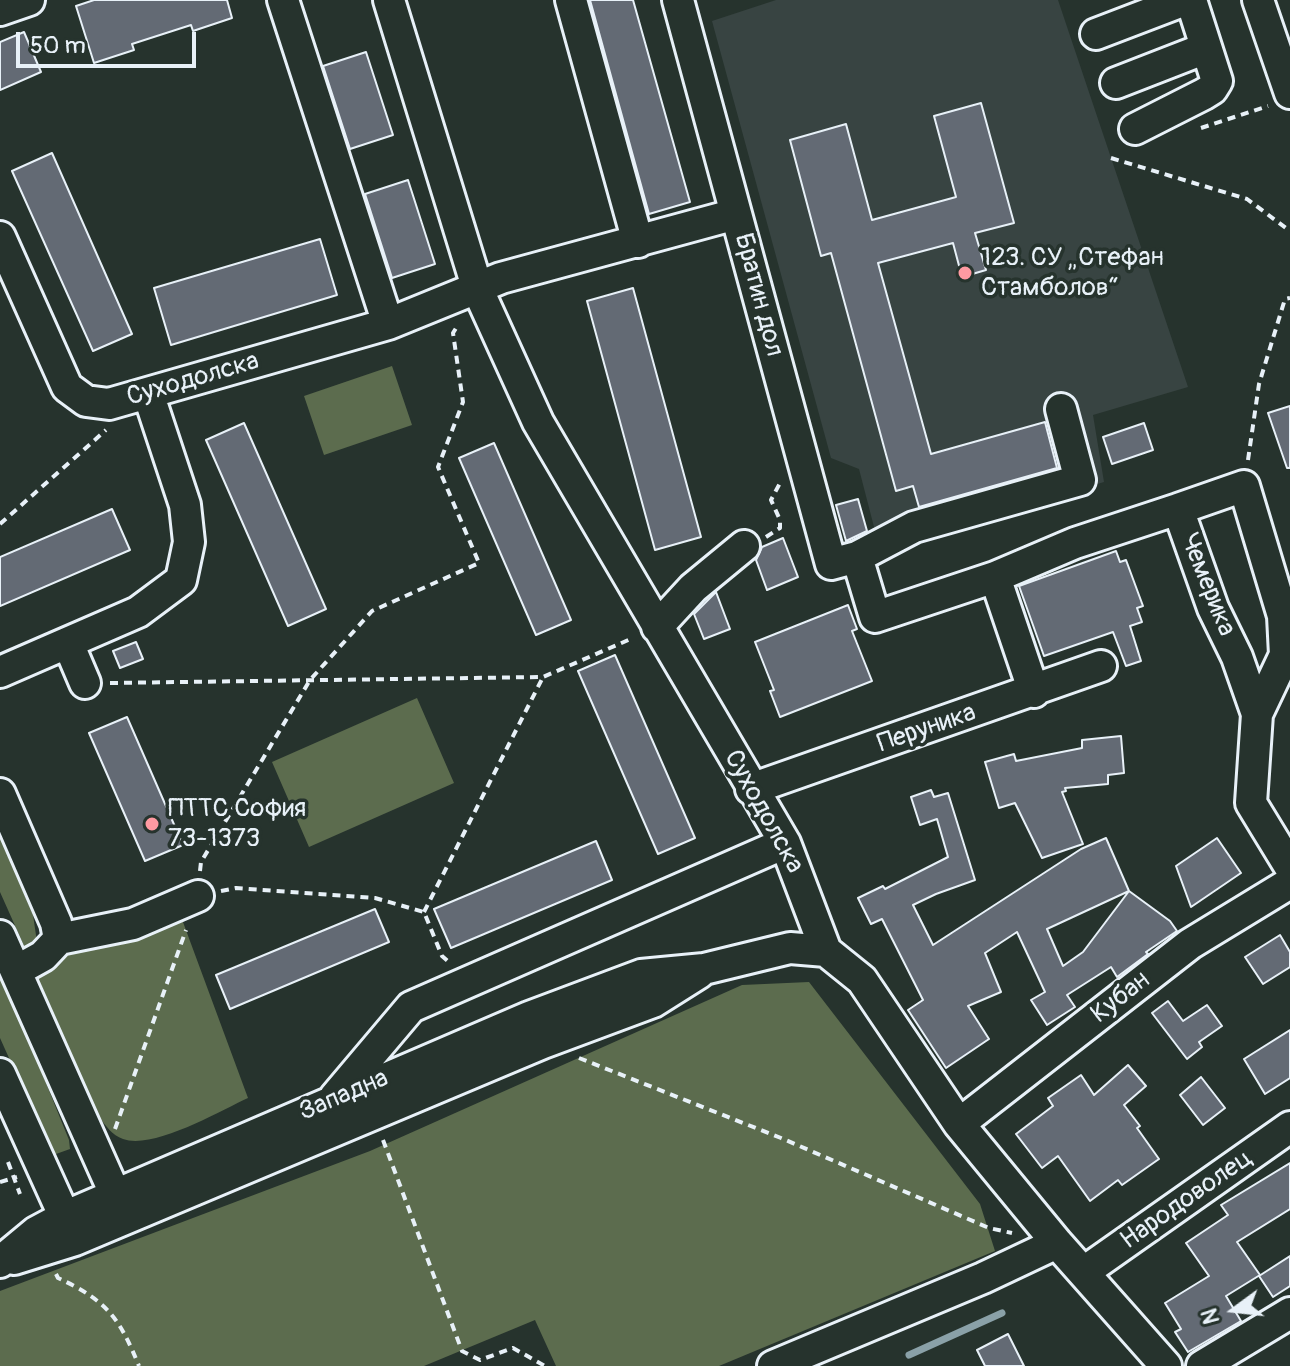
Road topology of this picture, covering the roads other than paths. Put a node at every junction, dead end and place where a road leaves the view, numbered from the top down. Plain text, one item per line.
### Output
1 (29, 0) edge
2 (283, 0) edge
3 (389, 0) edge
4 (571, 0) edge
5 (1185, 0) edge
6 (1191, 0) edge
7 (1258, 0) edge
8 (681, 1) edge
9 (0, 10) edge
10 (1096, 34) dead end
11 (1206, 48) junction
12 (1116, 83) dead end
13 (1290, 93) edge
14 (1135, 129) dead end
15 (736, 214) junction
16 (0, 237) edge
17 (638, 242) junction
18 (478, 290) junction
19 (388, 324) junction
20 (148, 393) junction
21 (1061, 409) dead end
22 (1178, 509) junction
23 (744, 546) road end
24 (844, 561) junction
25 (995, 577) junction
26 (1287, 615) edge
27 (657, 627) junction
28 (68, 643) junction
29 (1101, 666) dead end
30 (0, 672) edge
31 (85, 683) road end
32 (1034, 692) junction
33 (1257, 714) junction
34 (751, 789) junction
35 (0, 794) edge
36 (785, 843) junction
37 (1290, 867) edge
38 (1290, 883) edge
39 (198, 896) road end
40 (0, 936) edge
41 (59, 939) junction
42 (826, 951) junction
43 (704, 969) junction
44 (16, 971) junction
45 (0, 1074) edge
46 (331, 1102) junction
47 (959, 1124) junction
48 (1290, 1127) edge
49 (121, 1207) junction
50 (70, 1229) junction
51 (1057, 1243) junction
52 (0, 1262) edge
53 (1084, 1272) junction
54 (1290, 1313) edge
55 (773, 1366) edge
56 (1166, 1366) edge
57 (1202, 1366) edge

1 - 9 street
2 - 19 street
3 - 18 street, Суходолска
4 - 17 street
5 - 10 street
6 - 11 street
7 - 13 street
8 - 15 street, Братин дол
11 - 12 street
11 - 14 street
15 - 17 street
15 - 24 street, Братин дол
16 - 20 street, Суходолска
17 - 18 street
18 - 19 street, Суходолска
18 - 27 street, Суходолска
19 - 20 street, Суходолска
20 - 28 street
21 - 24 street
22 - 25 street, Чемерика
22 - 26 street
22 - 33 street, Чемерика
23 - 27 street
24 - 25 street, Чемерика
25 - 32 street
26 - 33 street
27 - 34 street, Суходолска
28 - 30 street
28 - 31 street
29 - 32 street, Перуника
32 - 34 street, Перуника
33 - 37 street, Чемерика
34 - 36 street, Суходолска
35 - 41 street
36 - 42 street, Суходолска
36 - 46 street
38 - 47 street, Кубан
39 - 41 street
40 - 44 street
41 - 44 street
42 - 43 street, Западна
42 - 47 street
43 - 46 street, Западна
43 - 49 street, Западна
44 - 49 street
45 - 50 street
46 - 49 street, Западна
47 - 51 street
48 - 53 street, Народоволец
49 - 50 street, Западна
50 - 52 street, Западна
51 - 53 street
51 - 55 street
53 - 56 street
54 - 57 street

